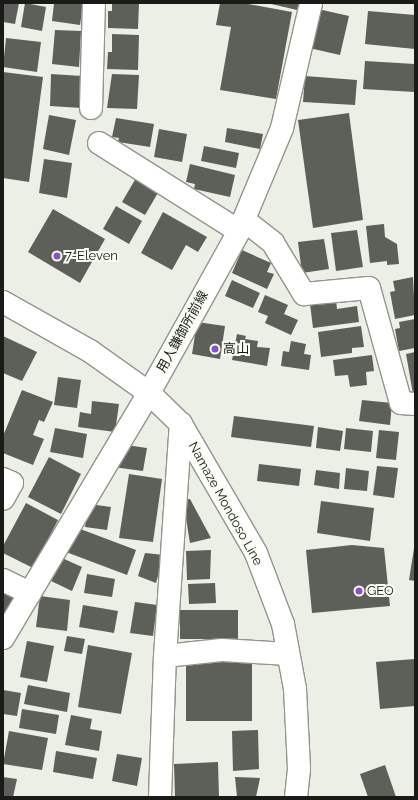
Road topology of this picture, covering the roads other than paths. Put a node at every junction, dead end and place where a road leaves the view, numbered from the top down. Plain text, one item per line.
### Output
1 (94, 3) edge
2 (311, 3) edge
3 (91, 108) dead end
4 (100, 143) dead end
5 (241, 226) junction
6 (3, 302) edge
7 (149, 393) junction
8 (415, 404) edge
9 (182, 424) junction
10 (3, 479) edge
11 (3, 499) edge
12 (3, 580) edge
13 (30, 593) junction
14 (3, 638) edge
15 (288, 654) junction
16 (165, 656) junction
17 (160, 797) edge
18 (296, 797) edge

1 - 3 street
2 - 5 street, 用人鎌御所前線
4 - 5 street
5 - 7 street, 用人鎌御所前線
5 - 8 street
6 - 7 street, Namaze Mondoso Line
7 - 9 street, Namaze Mondoso Line
7 - 13 street, 用人鎌御所前線
9 - 15 street, Namaze Mondoso Line
9 - 16 street
10 - 11 street
12 - 13 street
13 - 14 street, 用人鎌御所前線
15 - 16 street
15 - 18 street, Namaze Mondoso Line
16 - 17 street

